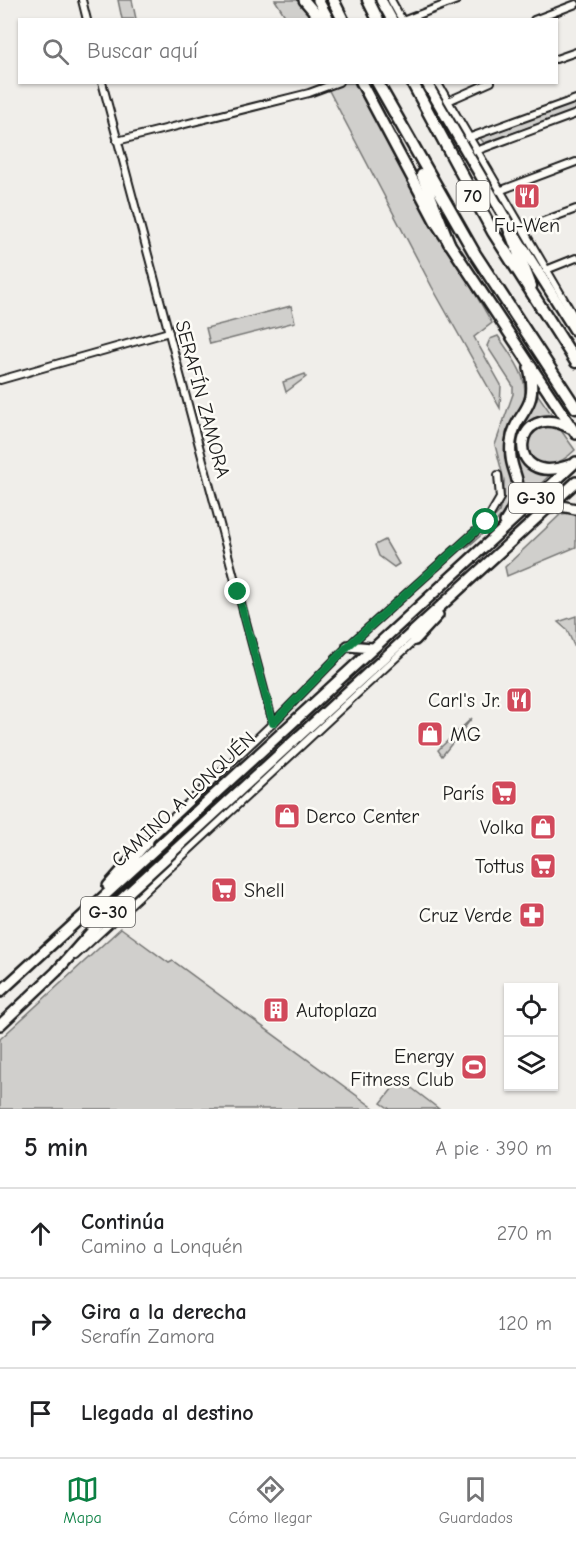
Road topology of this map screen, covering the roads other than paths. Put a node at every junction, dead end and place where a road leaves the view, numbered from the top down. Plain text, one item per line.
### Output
1 (82, 0) edge
2 (304, 0) edge
3 (318, 0) edge
4 (333, 0) edge
5 (368, 0) edge
6 (381, 0) edge
7 (391, 0) edge
8 (457, 0) edge
9 (576, 4) edge
10 (86, 18) edge
11 (319, 18) edge
12 (328, 18) edge
13 (342, 18) edge
14 (377, 18) edge
15 (391, 18) edge
16 (403, 18) edge
17 (409, 18) edge
18 (539, 18) edge
19 (576, 52) edge
20 (558, 58) edge
21 (103, 84) edge
22 (334, 84) edge
23 (363, 84) edge
24 (378, 84) edge
25 (413, 84) edge
26 (427, 84) edge
27 (438, 84) edge
28 (486, 84) edge
29 (576, 99) edge
30 (448, 101) junction
31 (576, 114) edge
32 (405, 134) junction
33 (468, 138) junction
34 (117, 141) junction
35 (476, 151) junction
36 (576, 162) edge
37 (499, 191) junction
38 (576, 209) edge
39 (505, 218) junction
40 (522, 229) junction
41 (449, 243) junction
42 (576, 258) edge
43 (546, 270) junction
44 (539, 306) junction
45 (573, 307) edge
46 (576, 320) edge
47 (169, 332) junction
48 (576, 332) edge
49 (576, 362) edge
50 (527, 363) junction
51 (0, 380) edge
52 (576, 408) edge
53 (575, 433) edge
54 (576, 462) edge
55 (498, 474) dead end
56 (576, 482) edge
57 (546, 509) junction
58 (576, 509) edge
59 (498, 533) junction
60 (460, 588) junction
61 (416, 639) joint
62 (348, 646) junction
63 (372, 648) junction
64 (273, 723) junction
65 (148, 841) joint
66 (98, 901) junction
67 (56, 972) junction
68 (0, 992) edge
69 (0, 1025) edge

1 - 10 street
2 - 11 main road
3 - 12 main road
4 - 13 highway
5 - 14 highway
6 - 15 main road
7 - 16 street
8 - 17 street
9 - 18 street
19 - 20 street
21 - 34 street, SERAFÍN ZAMORA
22 - 34 street
23 - 41 main road
24 - 32 highway, 70
25 - 44 highway, 70
26 - 39 main road
27 - 30 street
28 - 30 street
29 - 33 street
30 - 33 street
31 - 35 street
32 - 41 highway
32 - 52 highway, 70
33 - 35 street
34 - 47 street, SERAFÍN ZAMORA
35 - 37 street
36 - 37 street
37 - 40 street
38 - 40 street
39 - 44 highway
39 - 48 main road
40 - 43 street
41 - 50 main road
42 - 43 street
43 - 45 street
44 - 49 highway, 70
45 - 46 street
47 - 51 street
47 - 64 street, SERAFÍN ZAMORA
50 - 53 main road
50 - 59 main road
53 - 54 main road
54 - 59 main road, CAMINO A LONQUÉN / G-30
55 - 62 street, CAMINO A LONQUÉN
56 - 57 main road, CAMINO A LONQUÉN / G-30
57 - 58 main road
57 - 60 main road, CAMINO A LONQUÉN / G-30
59 - 63 main road, CAMINO A LONQUÉN / G-30
60 - 61 main road
60 - 67 main road, CAMINO A LONQUÉN / G-30
61 - 67 street, CAMINO A LONQUÉN
62 - 63 main road
62 - 64 street, CAMINO A LONQUÉN
63 - 66 main road, CAMINO A LONQUÉN / G-30
64 - 65 street, CAMINO A LONQUÉN
65 - 66 main road
66 - 68 main road, CAMINO A LONQUÉN / G-30
67 - 69 main road, CAMINO A LONQUÉN / G-30

